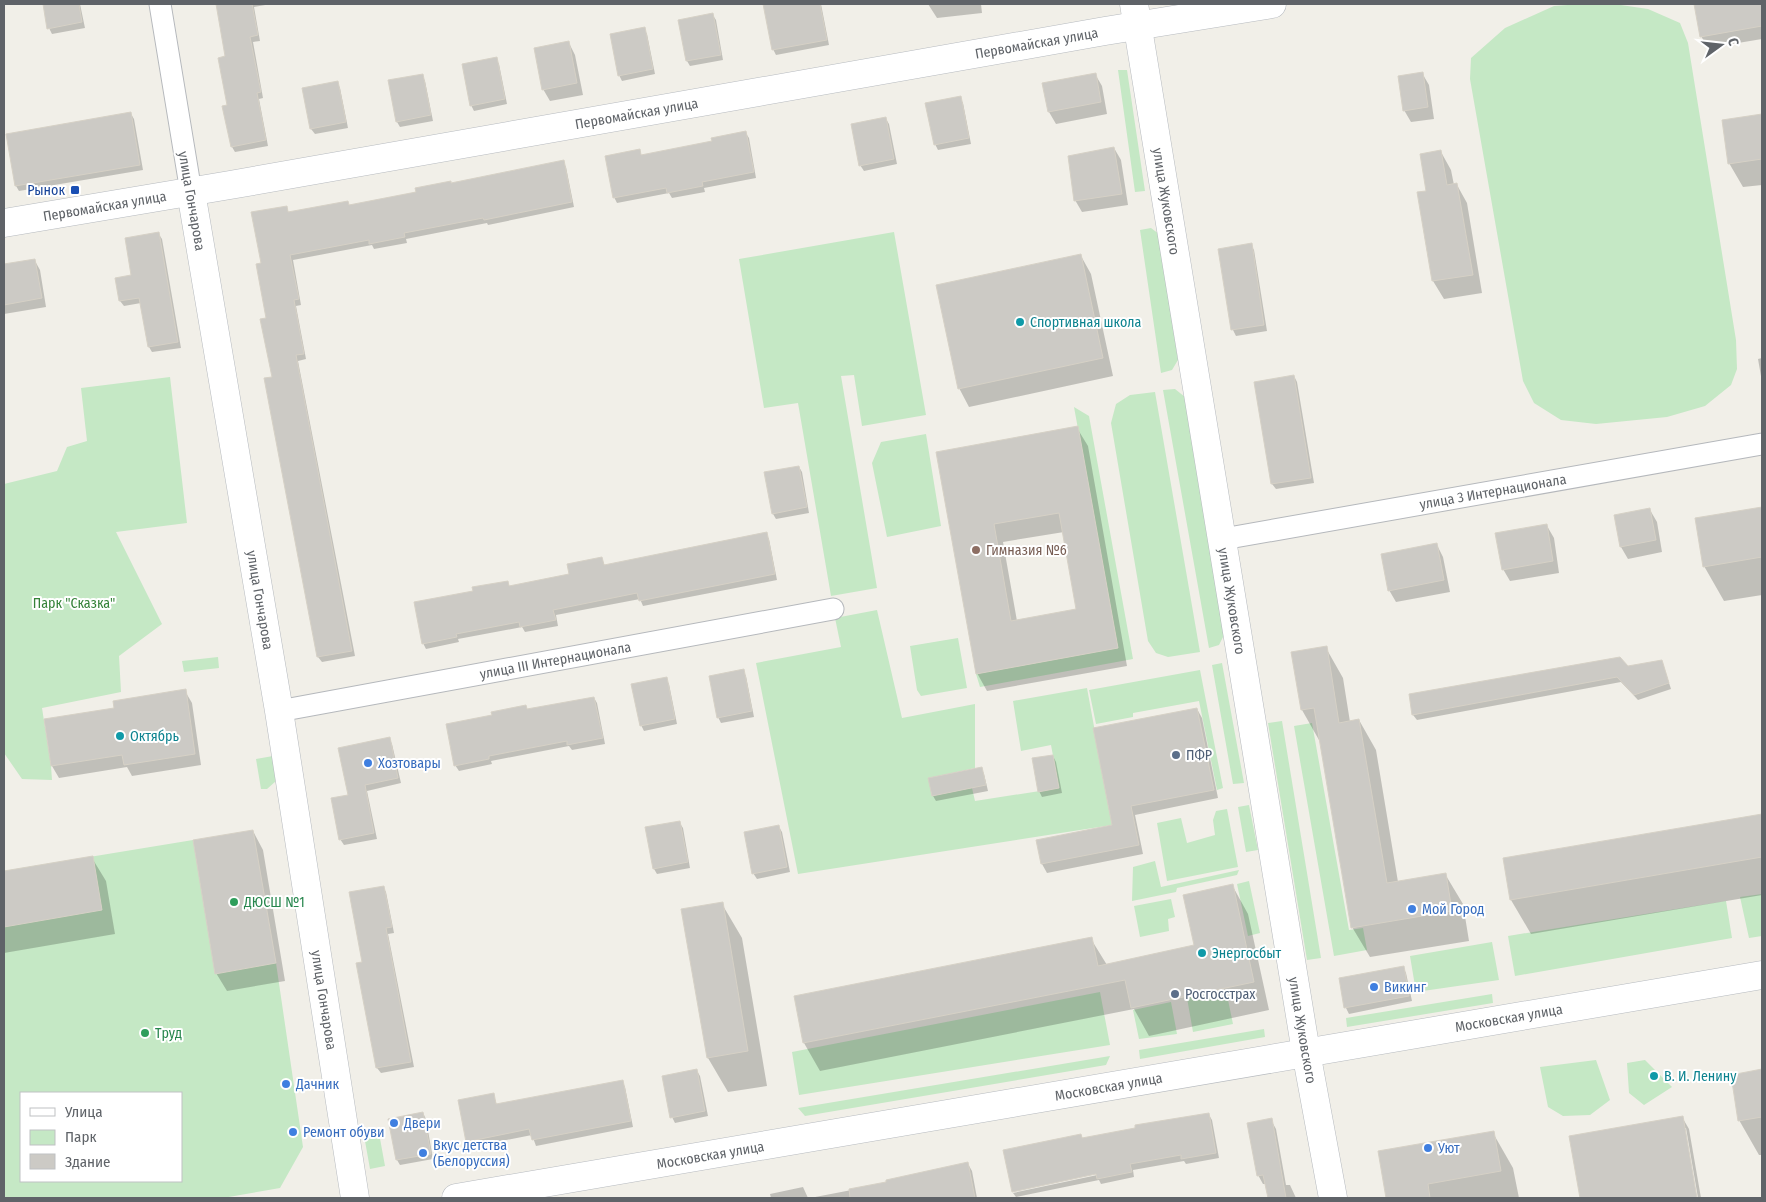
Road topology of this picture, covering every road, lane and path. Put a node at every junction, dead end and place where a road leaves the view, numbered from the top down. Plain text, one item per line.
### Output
1 (160, 4) edge
2 (1272, 4) edge
3 (1136, 14) edge
4 (191, 192) junction
5 (4, 223) edge
6 (1762, 444) edge
7 (1223, 538) junction
8 (833, 609) dead end
9 (279, 711) junction
10 (1762, 975) edge
11 (1306, 1052) junction
12 (355, 1198) edge
13 (456, 1198) edge
14 (1333, 1198) edge

1 - 4 street, улица Гончарова
2 - 3 street, Первомайская улица
3 - 4 street, Первомайская улица
3 - 7 street, улица Жуковского
4 - 5 street, Первомайская улица
4 - 9 street, улица Гончарова
6 - 7 street, улица 3 Интернационала
7 - 11 street, улица Жуковского
8 - 9 street, улица III Интернационала
9 - 12 street, улица Гончарова
10 - 11 street, Московская улица
11 - 13 street, Московская улица
11 - 14 street, улица Жуковского

